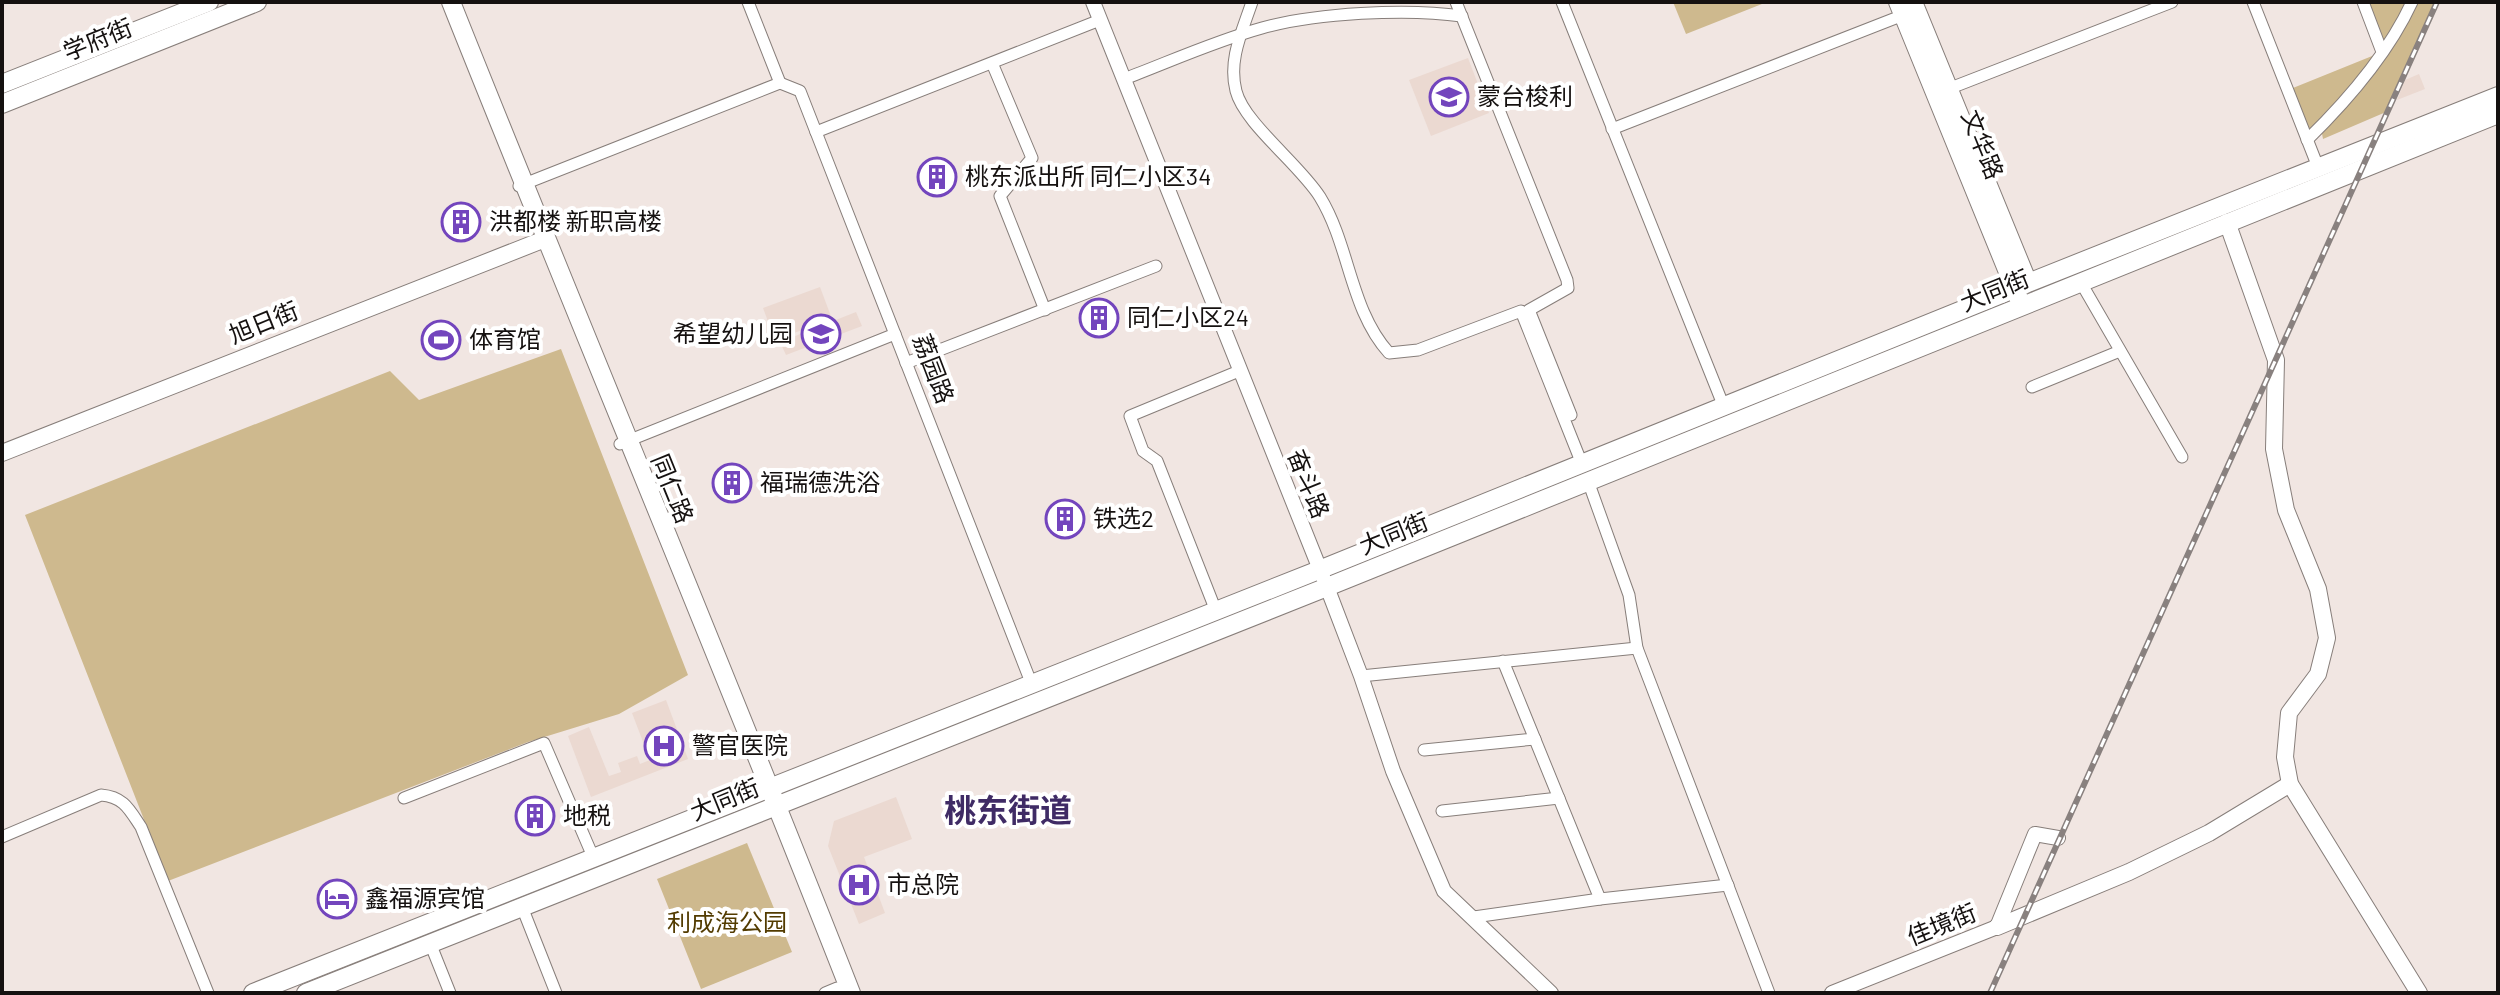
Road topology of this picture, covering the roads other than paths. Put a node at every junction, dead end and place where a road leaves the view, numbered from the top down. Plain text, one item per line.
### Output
1 (209, 2) edge
2 (257, 2) edge
3 (443, 2) edge
4 (451, 2) edge
5 (748, 2) edge
6 (1093, 2) edge
7 (1252, 2) edge
8 (1456, 2) edge
9 (1562, 2) edge
10 (2172, 2) edge
11 (2253, 2) edge
12 (2363, 2) edge
13 (2412, 2) edge
14 (1908, 7) edge
15 (1462, 16) junction
16 (1100, 20) junction
17 (1241, 34) junction
18 (2382, 52) junction
19 (992, 63) junction
20 (1124, 79) junction
21 (780, 83) junction
22 (2, 84) edge
23 (1948, 89) junction
24 (2498, 96) edge
25 (2, 104) edge
26 (2498, 114) edge
27 (1612, 129) junction
28 (816, 132) junction
29 (2307, 140) junction
30 (2318, 167) junction
31 (521, 185) junction
32 (2227, 222) junction
33 (542, 240) junction
34 (1156, 266) dead end
35 (2080, 281) junction
36 (2021, 286) junction
37 (2029, 304) junction
38 (1045, 310) junction
39 (895, 334) junction
40 (2120, 351) junction
41 (906, 363) junction
42 (1239, 371) junction
43 (2032, 387) dead end
44 (1724, 407) junction
45 (624, 442) junction
46 (2, 453) edge
47 (2182, 457) dead end
48 (1586, 468) junction
49 (1323, 579) junction
50 (1216, 611) junction
51 (1637, 648) junction
52 (1503, 661) junction
53 (1361, 676) junction
54 (1032, 685) junction
55 (1535, 739) junction
56 (1424, 750) dead end
57 (2290, 784) junction
58 (404, 798) dead end
59 (1559, 798) junction
60 (768, 799) junction
61 (1442, 811) dead end
62 (2, 837) edge
63 (2058, 838) dead end
64 (594, 859) junction
65 (1728, 885) junction
66 (1600, 899) junction
67 (522, 907) junction
68 (1474, 917) junction
69 (1997, 927) junction
70 (430, 943) junction
71 (332, 988) edge
72 (838, 992) edge
73 (208, 993) edge
74 (253, 993) edge
75 (306, 993) edge
76 (450, 993) edge
77 (556, 993) edge
78 (1551, 993) edge
79 (1769, 993) edge
80 (1832, 993) edge
81 (2419, 993) edge

1 - 22 main road, 学府街
2 - 25 main road, 学府街
3 - 31 main road, 同仁路
4 - 31 main road, 同仁路
5 - 21 street
6 - 16 street, 奋斗路
7 - 17 street
8 - 15 street
9 - 27 street
10 - 23 street
11 - 29 street
12 - 18 street
13 - 18 street
14 - 23 main road, 文华路
14 - 27 street
14 - 36 main road, 文华路
15 - 17 street
15 - 48 street
16 - 19 street
16 - 20 street, 奋斗路
17 - 20 street
17 - 48 street
18 - 29 street
19 - 28 street
19 - 38 street
20 - 42 street, 奋斗路
21 - 28 street, 荔园路
21 - 31 street
23 - 36 main road, 文华路
24 - 30 main road, 大同街
26 - 32 main road, 大同街
27 - 44 street
28 - 39 street, 荔园路
29 - 30 street
30 - 36 main road, 大同街
31 - 33 main road, 同仁路
32 - 35 main road, 大同街
32 - 57 main road
33 - 45 main road, 同仁路
33 - 46 main road, 旭日街
34 - 38 street
35 - 37 main road, 大同街
35 - 40 street
36 - 37 main road, 文华路
36 - 44 main road, 大同街
37 - 48 main road, 大同街
38 - 41 street
39 - 41 street, 荔园路
39 - 45 street
40 - 43 street
40 - 47 street
41 - 54 street, 荔园路
42 - 49 street, 奋斗路
42 - 50 street
44 - 48 main road, 大同街
45 - 60 main road, 同仁路
48 - 49 main road, 大同街
48 - 51 street
49 - 50 main road, 大同街
49 - 53 street, 奋斗路
49 - 60 main road, 大同街
50 - 54 main road, 大同街
51 - 52 street
51 - 65 street
52 - 53 street
52 - 55 street
53 - 68 street, 奋斗路
54 - 60 main road, 大同街
55 - 56 street
55 - 59 street
57 - 69 main road
57 - 81 main road
58 - 64 street
59 - 61 street
59 - 66 street
60 - 64 main road, 大同街
60 - 67 main road, 大同街
60 - 72 main road, 同仁路
62 - 73 street
63 - 69 street, 佳境街
64 - 74 main road, 大同街
65 - 66 street
65 - 79 street
66 - 68 street
67 - 70 main road, 大同街
67 - 77 street
68 - 78 street, 奋斗路
69 - 80 street, 佳境街
70 - 71 main road, 大同街
70 - 76 street
71 - 75 main road, 大同街

